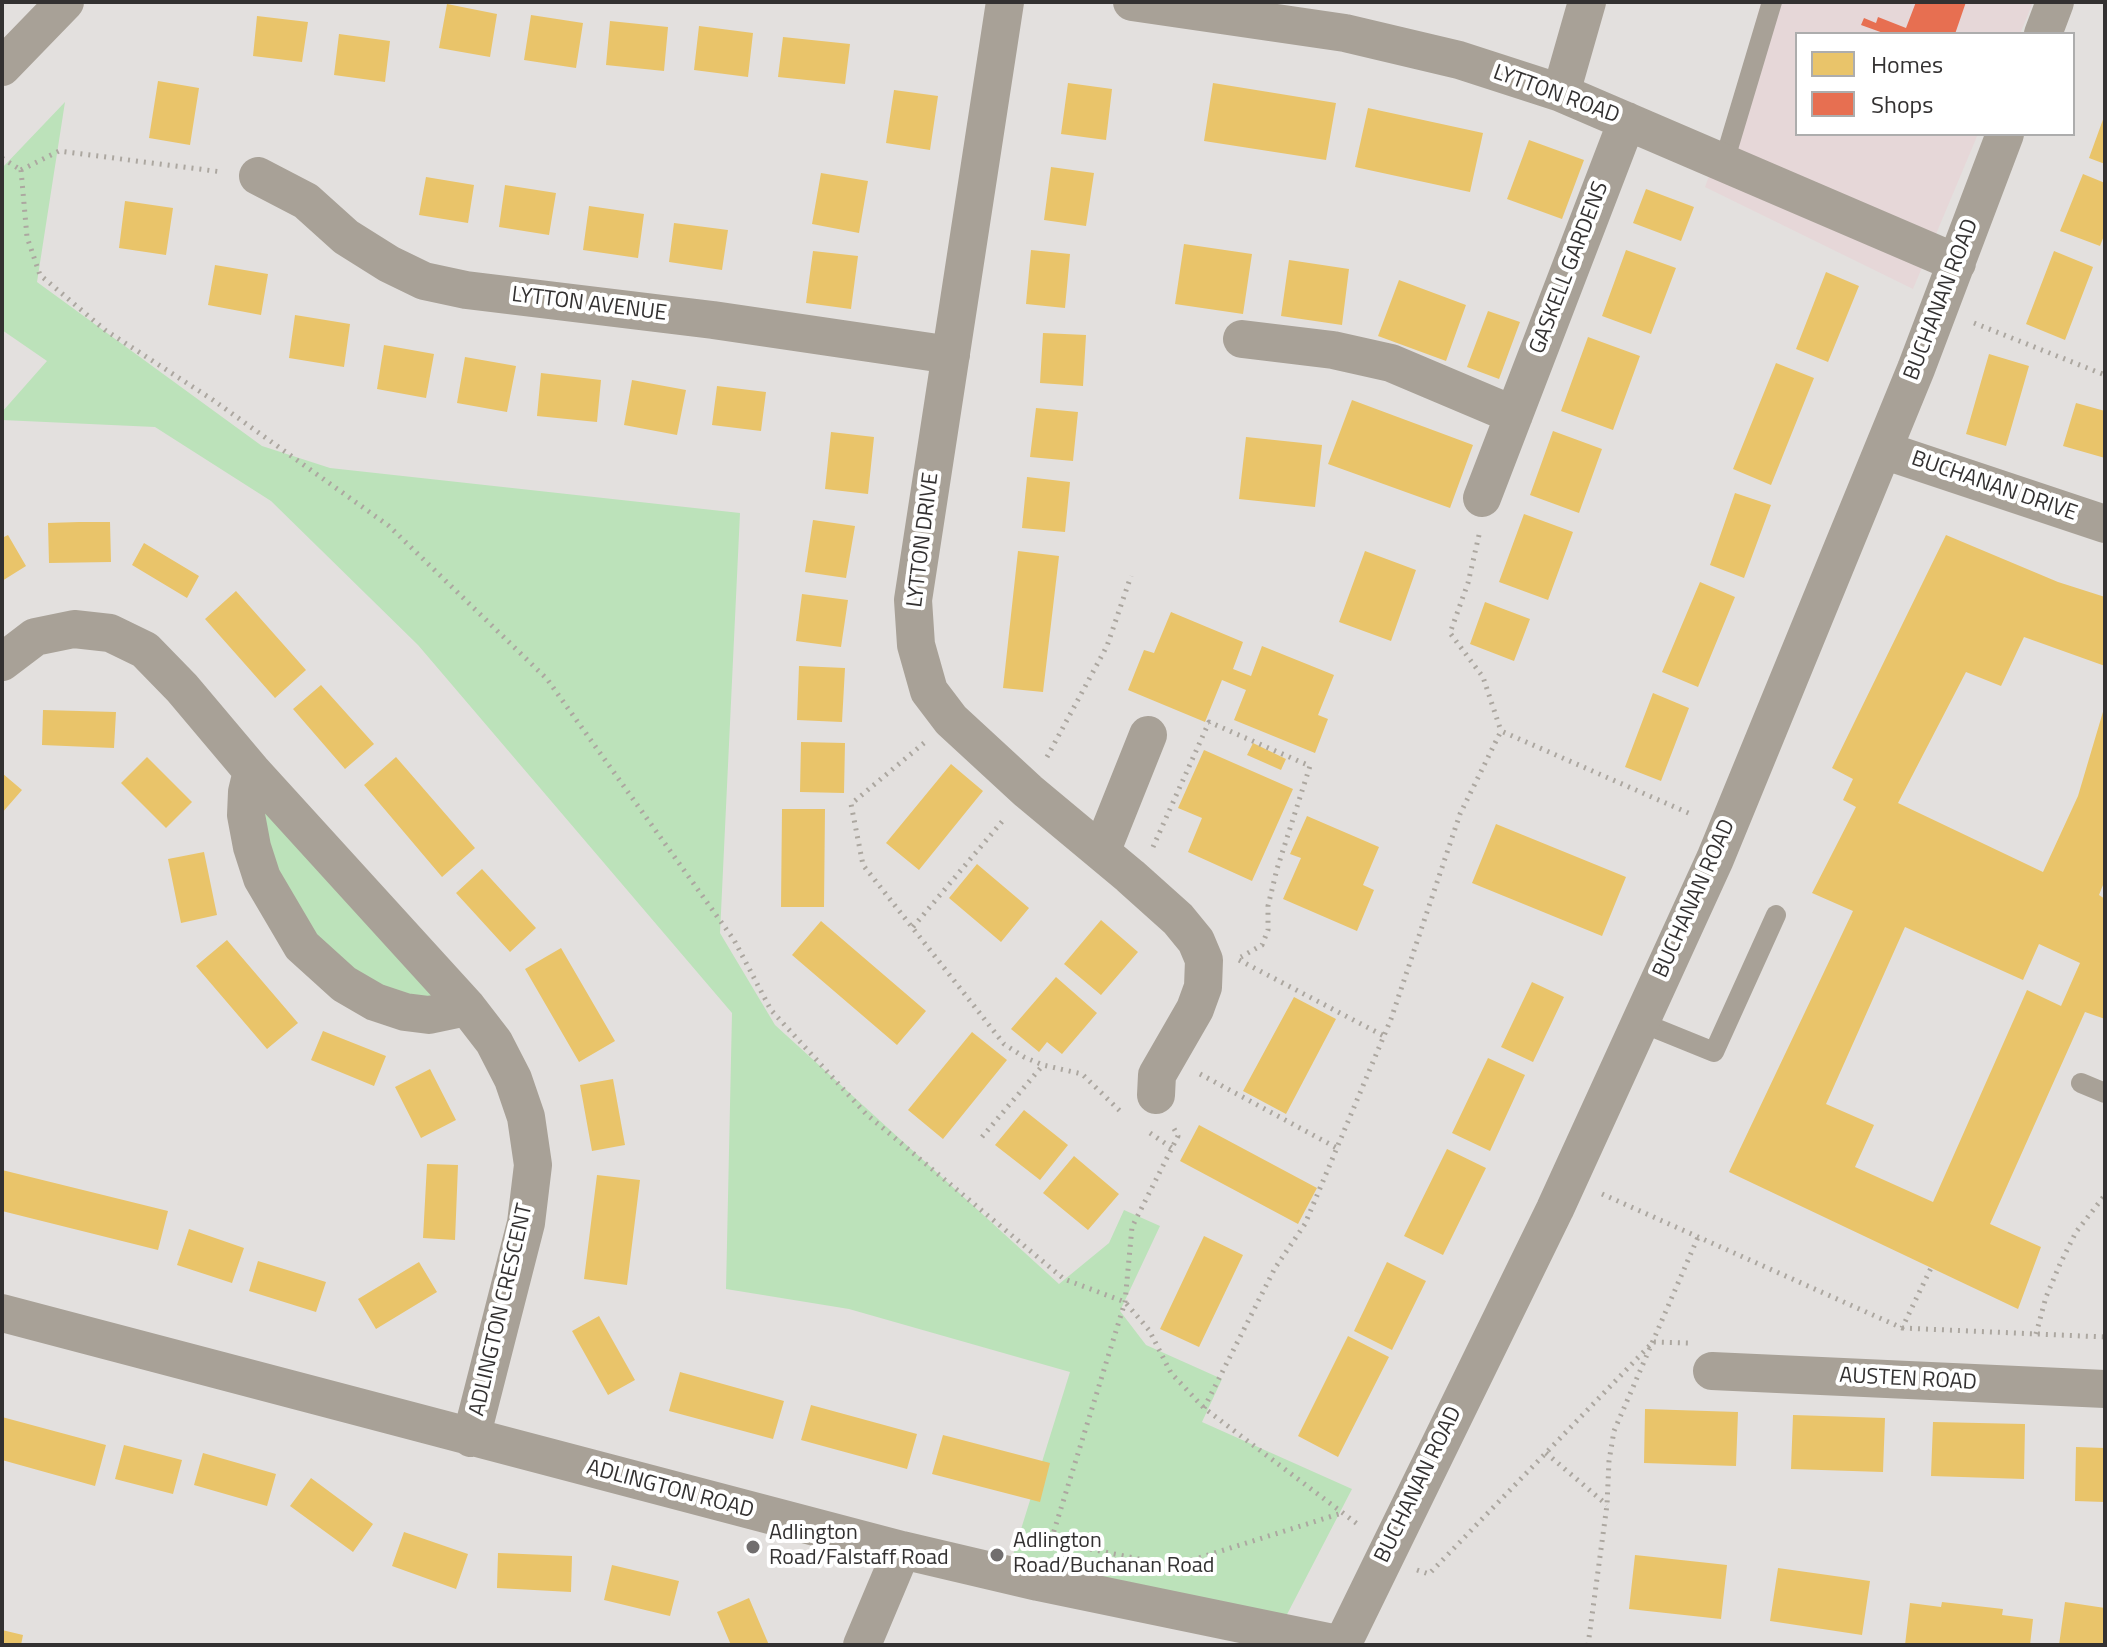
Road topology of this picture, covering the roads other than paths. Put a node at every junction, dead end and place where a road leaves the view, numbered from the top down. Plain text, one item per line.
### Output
1 (65, 2) edge
2 (1005, 2) edge
3 (1132, 2) edge
4 (1587, 2) edge
5 (1772, 2) edge
6 (2055, 2) edge
7 (2044, 32) edge
8 (2, 67) edge
9 (1561, 93) junction
10 (1627, 121) junction
11 (2004, 136) edge
12 (1724, 162) junction
13 (258, 176) road end
14 (1957, 263) junction
15 (1242, 339) dead end
16 (951, 355) junction
17 (1514, 415) junction
18 (1883, 450) junction
19 (1482, 498) road end
20 (2105, 524) edge
21 (2, 662) edge
22 (1148, 735) dead end
23 (252, 771) junction
24 (1102, 850) junction
25 (1776, 915) dead end
26 (467, 1007) junction
27 (1640, 1022) junction
28 (2081, 1083) dead end
29 (2105, 1093) edge
30 (1152, 1113) road end
31 (2, 1313) edge
32 (1712, 1371) road end
33 (2105, 1389) edge
34 (471, 1438) junction
35 (902, 1550) junction
36 (862, 1645) edge
37 (1342, 1645) edge

1 - 8 street
2 - 16 street, LYTTON DRIVE
3 - 9 street, LYTTON ROAD
4 - 9 street
5 - 12 lane
6 - 7 street
9 - 10 street, LYTTON ROAD
10 - 12 street, LYTTON ROAD
10 - 17 street, GASKELL GARDENS
11 - 14 street, BUCHANAN ROAD
12 - 14 street, LYTTON ROAD
13 - 16 street, LYTTON AVENUE
14 - 18 street, BUCHANAN ROAD
15 - 17 street
16 - 24 street, LYTTON DRIVE
17 - 19 street, GASKELL GARDENS
18 - 20 street, BUCHANAN DRIVE
18 - 27 street, BUCHANAN ROAD
21 - 23 street, ADLINGTON CRESCENT
22 - 24 street
23 - 26 street, ADLINGTON CRESCENT
23 - 26 street
24 - 30 street, LYTTON DRIVE
25 - 27 lane
26 - 34 street, ADLINGTON CRESCENT
27 - 37 street, BUCHANAN ROAD
28 - 29 lane
31 - 34 street, ADLINGTON ROAD
32 - 33 street, AUSTEN ROAD
34 - 35 street, ADLINGTON ROAD
35 - 36 street
35 - 37 street, ADLINGTON ROAD

